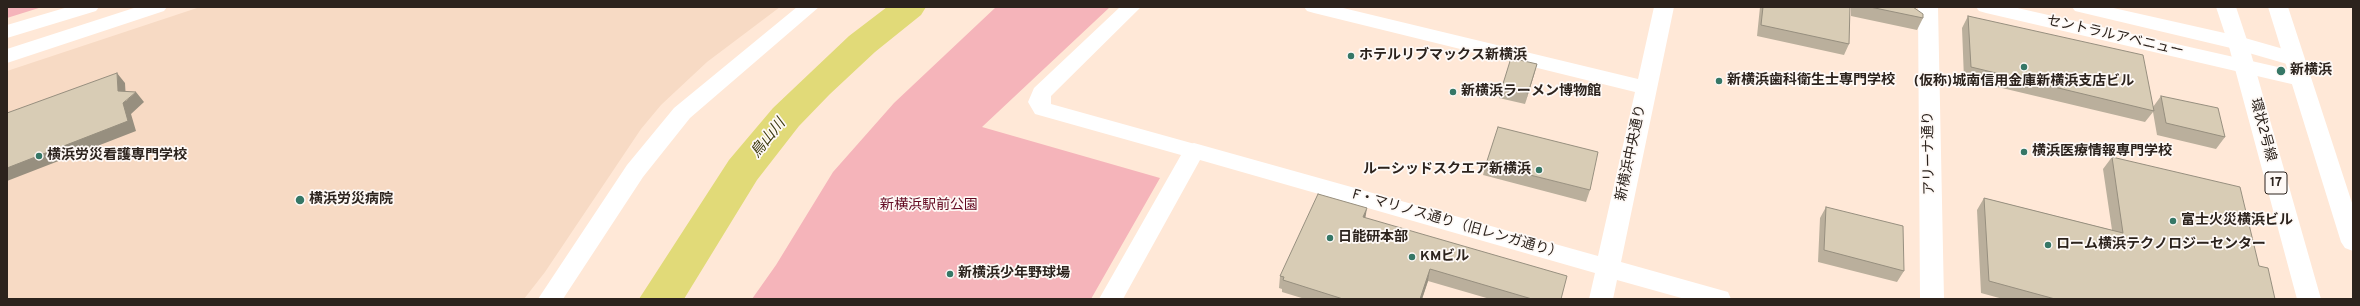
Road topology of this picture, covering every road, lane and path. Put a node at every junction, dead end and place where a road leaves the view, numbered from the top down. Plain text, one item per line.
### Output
1 (89, 7) edge
2 (157, 7) edge
3 (809, 7) edge
4 (1131, 7) edge
5 (1314, 7) edge
6 (1664, 7) edge
7 (1928, 7) edge
8 (1986, 7) edge
9 (2082, 7) edge
10 (2226, 7) edge
11 (2278, 7) edge
12 (7, 32) edge
13 (2238, 43) junction
14 (7, 56) edge
15 (2244, 66) junction
16 (2297, 69) junction
17 (1646, 88) junction
18 (1194, 151) junction
19 (2353, 242) edge
20 (1608, 268) junction
21 (550, 299) edge
22 (1111, 299) edge
23 (1601, 299) edge
24 (1719, 299) edge
25 (1932, 299) edge
26 (2309, 299) edge

1 - 12 street
2 - 14 street
3 - 21 street
4 - 18 street, F・マリノス通り（旧レンガ通り）
5 - 17 street
6 - 17 street, 新横浜中央通り
7 - 25 street, アリーナ通り
8 - 15 street, セントラルアベニュー
9 - 13 street, セントラルアベニュー
10 - 13 street, 環状2号線 / 17
11 - 16 street
13 - 15 street, 環状2号線 / 17
13 - 16 street, セントラルアベニュー
15 - 16 street, セントラルアベニュー
15 - 26 street, 環状2号線 / 17
16 - 19 street
17 - 20 street, 新横浜中央通り
18 - 20 street, F・マリノス通り（旧レンガ通り）
18 - 22 street
20 - 23 street, 新横浜中央通り
20 - 24 street, F・マリノス通り（旧レンガ通り）

